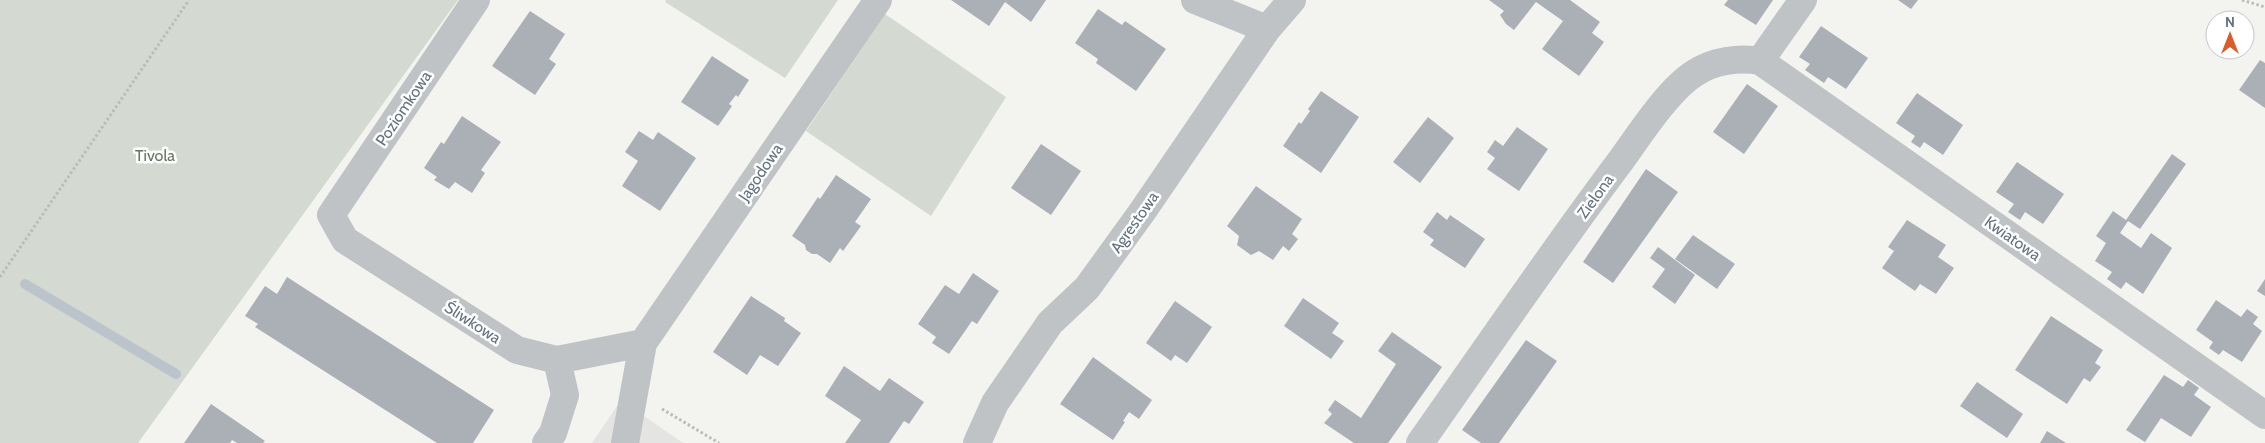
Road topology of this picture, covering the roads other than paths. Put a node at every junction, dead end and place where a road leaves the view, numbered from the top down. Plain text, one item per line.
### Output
1 (476, 0) edge
2 (878, 0) edge
3 (1195, 0) edge
4 (1292, 0) edge
5 (1803, 0) edge
6 (1267, 29) junction
7 (1760, 61) junction
8 (331, 216) joint
9 (643, 343) junction
10 (557, 360) junction
11 (2265, 415) edge
12 (546, 443) edge
13 (625, 443) edge
14 (977, 443) edge
15 (1420, 443) edge

1 - 8 street, Poziomkowa
2 - 9 street, Jagodowa
3 - 6 street
4 - 6 street, Agrestowa
5 - 7 street
6 - 14 street, Agrestowa
7 - 11 street, Kwiatowa
7 - 15 street, Zielona
8 - 10 street, Śliwkowa
9 - 10 street, Śliwkowa
9 - 13 street
10 - 12 street

